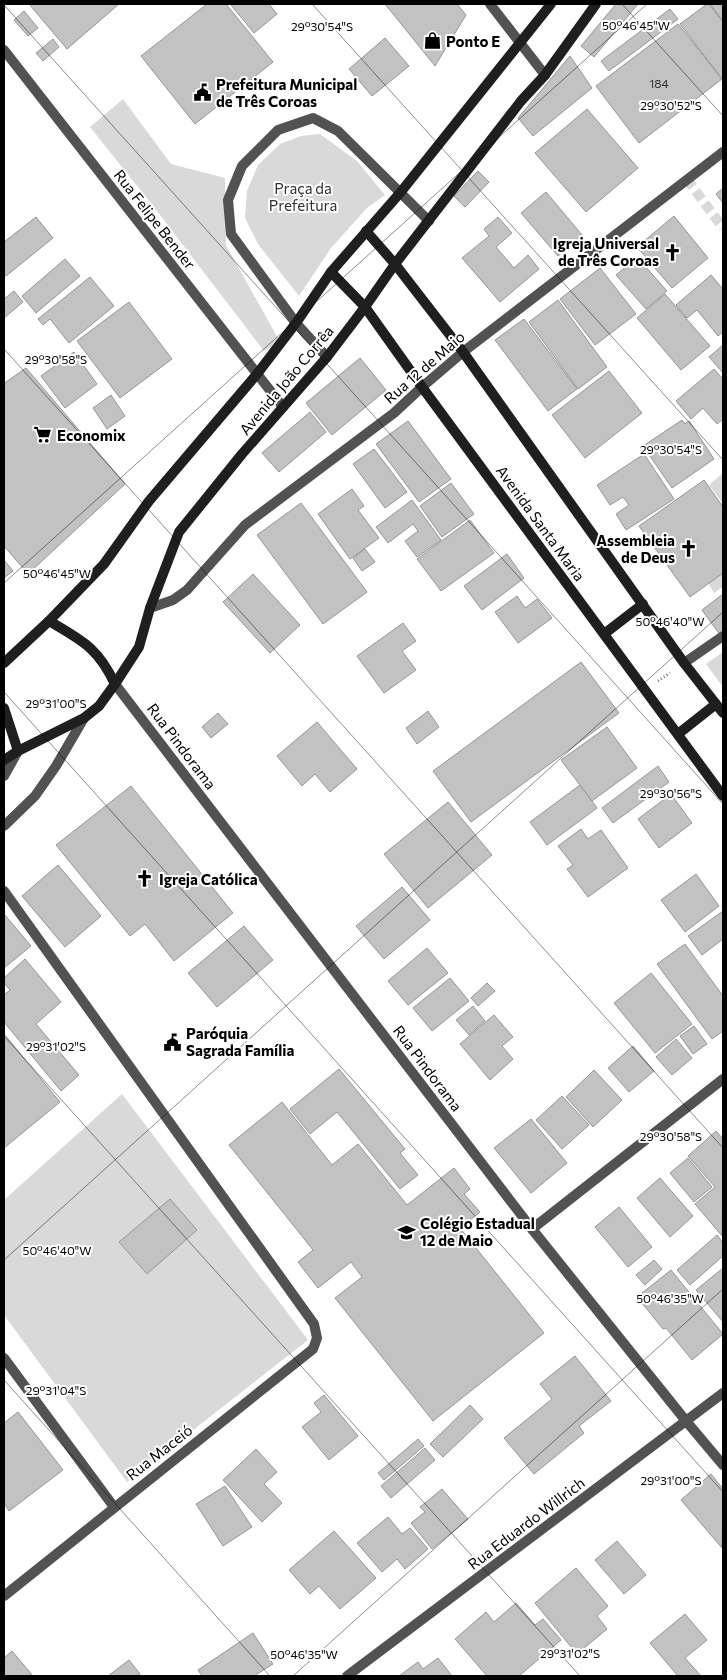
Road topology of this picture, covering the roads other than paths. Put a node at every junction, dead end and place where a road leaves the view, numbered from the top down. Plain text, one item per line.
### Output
1 (490, 4) edge
2 (551, 4) edge
3 (596, 4) edge
4 (521, 42) junction
5 (4, 50) edge
6 (545, 75) junction
7 (723, 152) edge
8 (400, 193) junction
9 (429, 221) junction
10 (366, 231) junction
11 (395, 264) junction
12 (331, 272) junction
13 (365, 307) junction
14 (296, 324) junction
15 (463, 352) junction
16 (327, 357) junction
17 (257, 374) junction
18 (422, 387) junction
19 (283, 407) junction
20 (643, 604) junction
21 (150, 608) junction
22 (49, 622) junction
23 (604, 634) junction
24 (723, 636) edge
25 (4, 663) edge
26 (684, 663) junction
27 (116, 684) junction
28 (716, 704) junction
29 (4, 708) edge
30 (723, 713) edge
31 (84, 718) junction
32 (678, 734) junction
33 (18, 751) junction
34 (4, 760) edge
35 (4, 776) edge
36 (723, 796) edge
37 (4, 826) edge
38 (4, 891) edge
39 (723, 1079) edge
40 (532, 1229) junction
41 (4, 1358) edge
42 (723, 1393) edge
43 (686, 1421) junction
44 (723, 1465) edge
45 (114, 1507) junction
46 (4, 1596) edge
47 (347, 1676) edge

1 - 4 street
2 - 4 main road, Avenida João Corrêa
3 - 6 main road, Avenida João Corrêa
4 - 6 street
4 - 8 main road, Avenida João Corrêa
5 - 17 street, Rua Felipe Bender
6 - 9 main road, Avenida João Corrêa
7 - 15 street, Rua 12 de Maio
8 - 9 street
8 - 10 main road, Avenida João Corrêa
8 - 14 street
9 - 11 main road, Avenida João Corrêa
10 - 11 main road
10 - 12 main road, Avenida João Corrêa
11 - 13 main road, Avenida João Corrêa
11 - 15 main road
12 - 13 main road, Avenida Santa Maria
12 - 14 main road, Avenida João Corrêa
13 - 16 main road, Avenida João Corrêa
13 - 18 main road, Avenida Santa Maria
14 - 16 street
14 - 17 main road, Avenida João Corrêa
15 - 18 street, Rua 12 de Maio
15 - 20 main road
16 - 19 main road, Avenida João Corrêa
17 - 19 street, Rua Felipe Bender
17 - 22 main road, Avenida João Corrêa
18 - 21 street, Rua 12 de Maio
18 - 23 main road, Avenida Santa Maria
19 - 21 main road, Avenida João Corrêa
20 - 23 main road
20 - 26 main road
21 - 27 main road, Avenida João Corrêa
22 - 25 main road, Avenida João Corrêa
22 - 27 main road
23 - 32 main road, Avenida Santa Maria
24 - 26 street
26 - 28 main road
27 - 31 main road, Avenida João Corrêa
27 - 40 street, Rua Pindorama
28 - 30 main road
28 - 32 main road
29 - 33 main road
31 - 33 main road, Avenida João Corrêa
31 - 37 street
32 - 36 main road, Avenida Santa Maria
33 - 34 main road, Avenida João Corrêa
33 - 35 street
38 - 45 street, Rua Maceió
39 - 40 street
40 - 43 street, Rua Pindorama
41 - 45 street
42 - 43 street, Rua Eduardo Willrich
43 - 44 street, Rua Pindorama
43 - 47 street, Rua Eduardo Willrich
45 - 46 street, Rua Maceió

